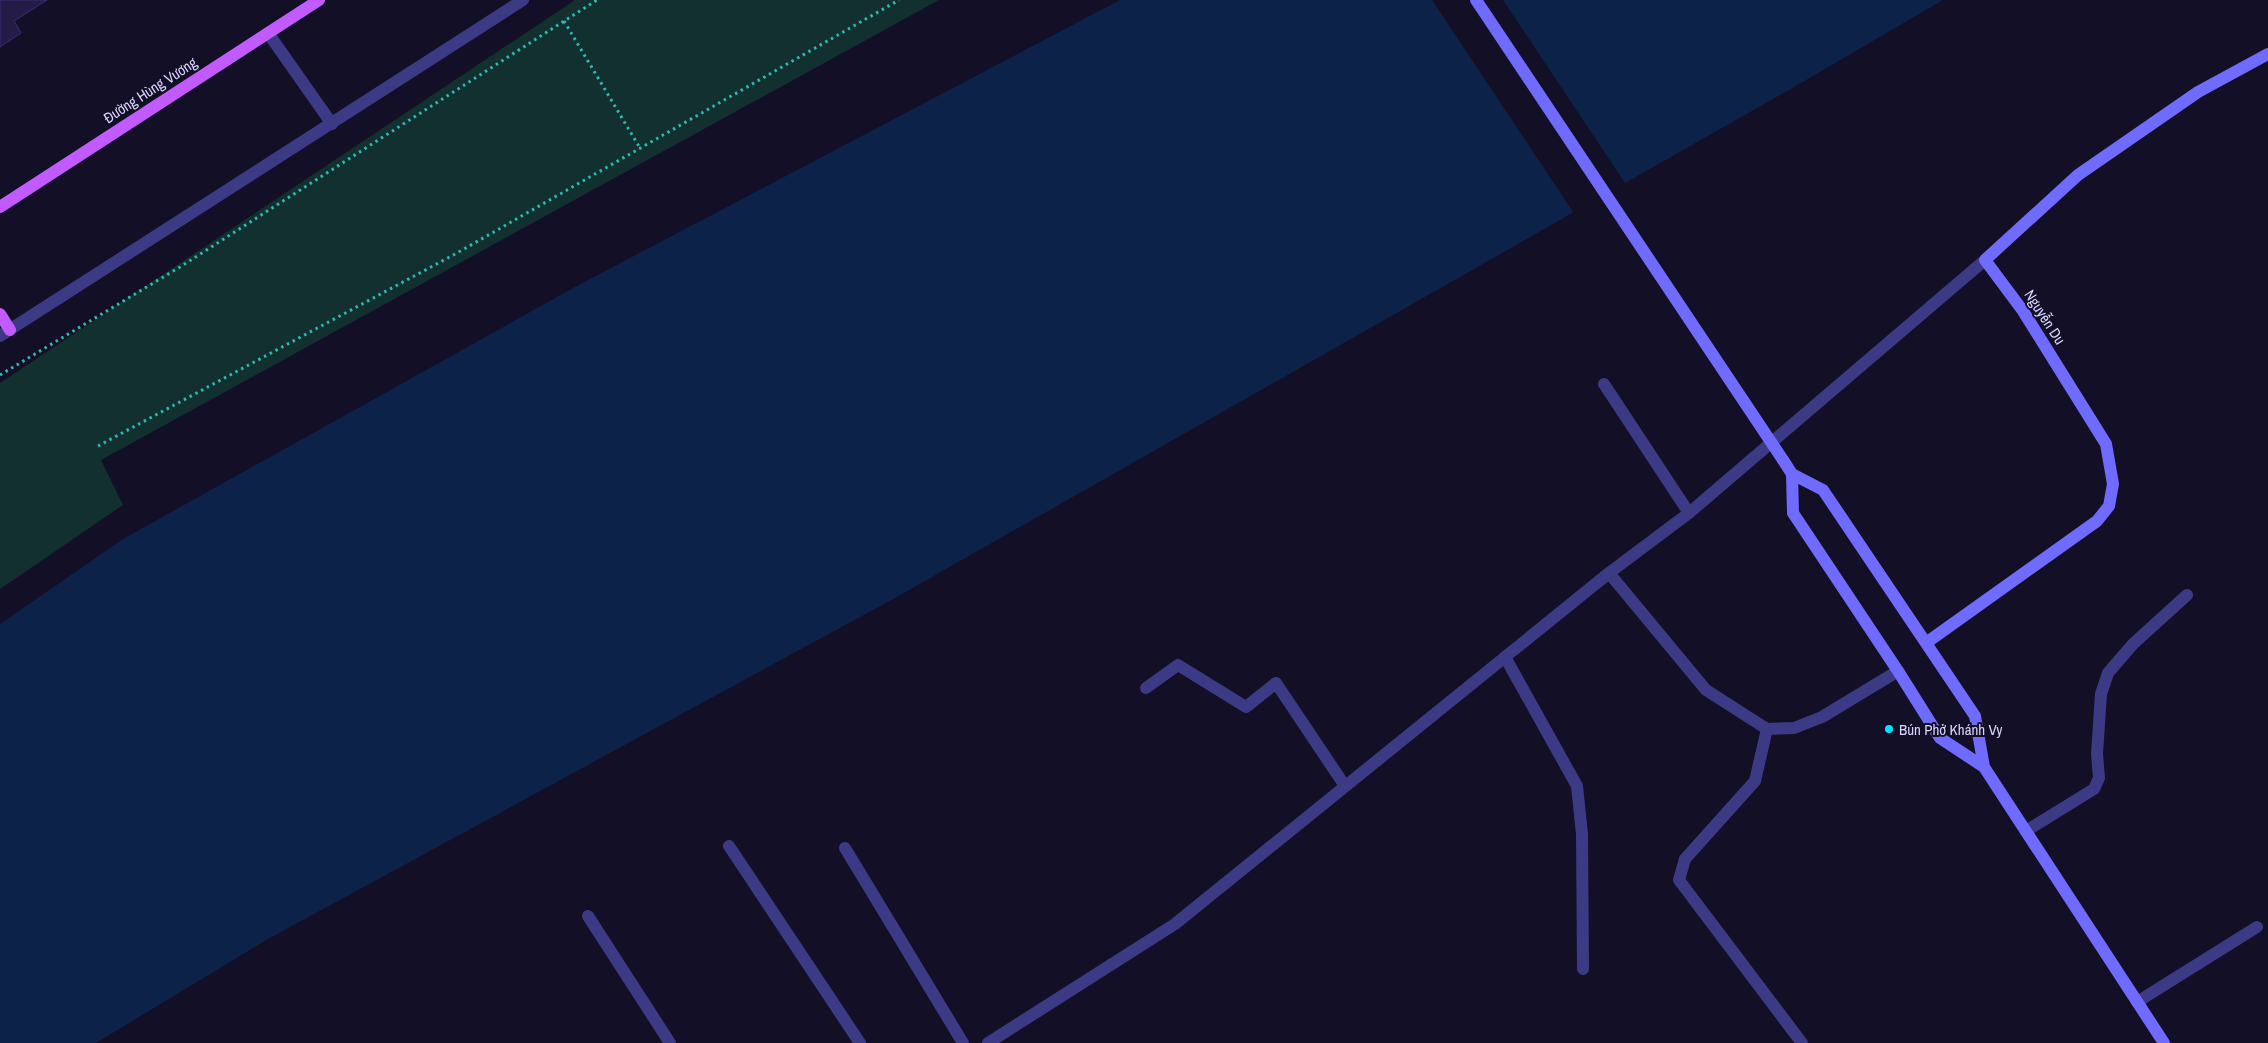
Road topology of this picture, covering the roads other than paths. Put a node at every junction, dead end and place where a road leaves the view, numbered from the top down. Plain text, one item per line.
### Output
1 (319, 0) edge
2 (523, 0) edge
3 (1476, 0) edge
4 (268, 33) junction
5 (2268, 54) edge
6 (332, 124) junction
7 (0, 207) edge
8 (1985, 260) junction
9 (0, 314) edge
10 (5, 333) edge
11 (1604, 384) dead end
12 (1792, 474) junction
13 (1689, 513) junction
14 (1609, 573) junction
15 (2187, 595) dead end
16 (1926, 643) junction
17 (1504, 657) junction
18 (1898, 671) junction
19 (1146, 688) dead end
20 (1767, 729) junction
21 (1984, 767) junction
22 (1345, 786) junction
23 (2026, 831) junction
24 (729, 846) dead end
25 (846, 848) dead end
26 (588, 916) dead end
27 (2257, 927) dead end
28 (1583, 970) dead end
29 (2137, 1002) junction
30 (670, 1043) edge
31 (860, 1043) edge
32 (963, 1043) edge
33 (988, 1043) edge
34 (1802, 1043) edge
35 (2164, 1043) edge

1 - 4 main road, Đường Hùng Vương
2 - 6 street
3 - 12 main road, bridge
4 - 6 street
4 - 7 main road, Đường Hùng Vương
5 - 8 main road
6 - 10 street
8 - 13 street
8 - 16 main road, Nguyễn Du
9 - 10 main road
11 - 13 street
12 - 16 main road
12 - 18 main road
13 - 14 street
14 - 17 street
14 - 20 street
15 - 23 street
16 - 21 main road
17 - 22 street
17 - 28 street
18 - 20 street
18 - 21 main road
19 - 22 street
20 - 34 street
21 - 23 main road
22 - 33 street
23 - 29 main road
24 - 31 street
25 - 32 street
26 - 30 street
27 - 29 street
29 - 35 main road

